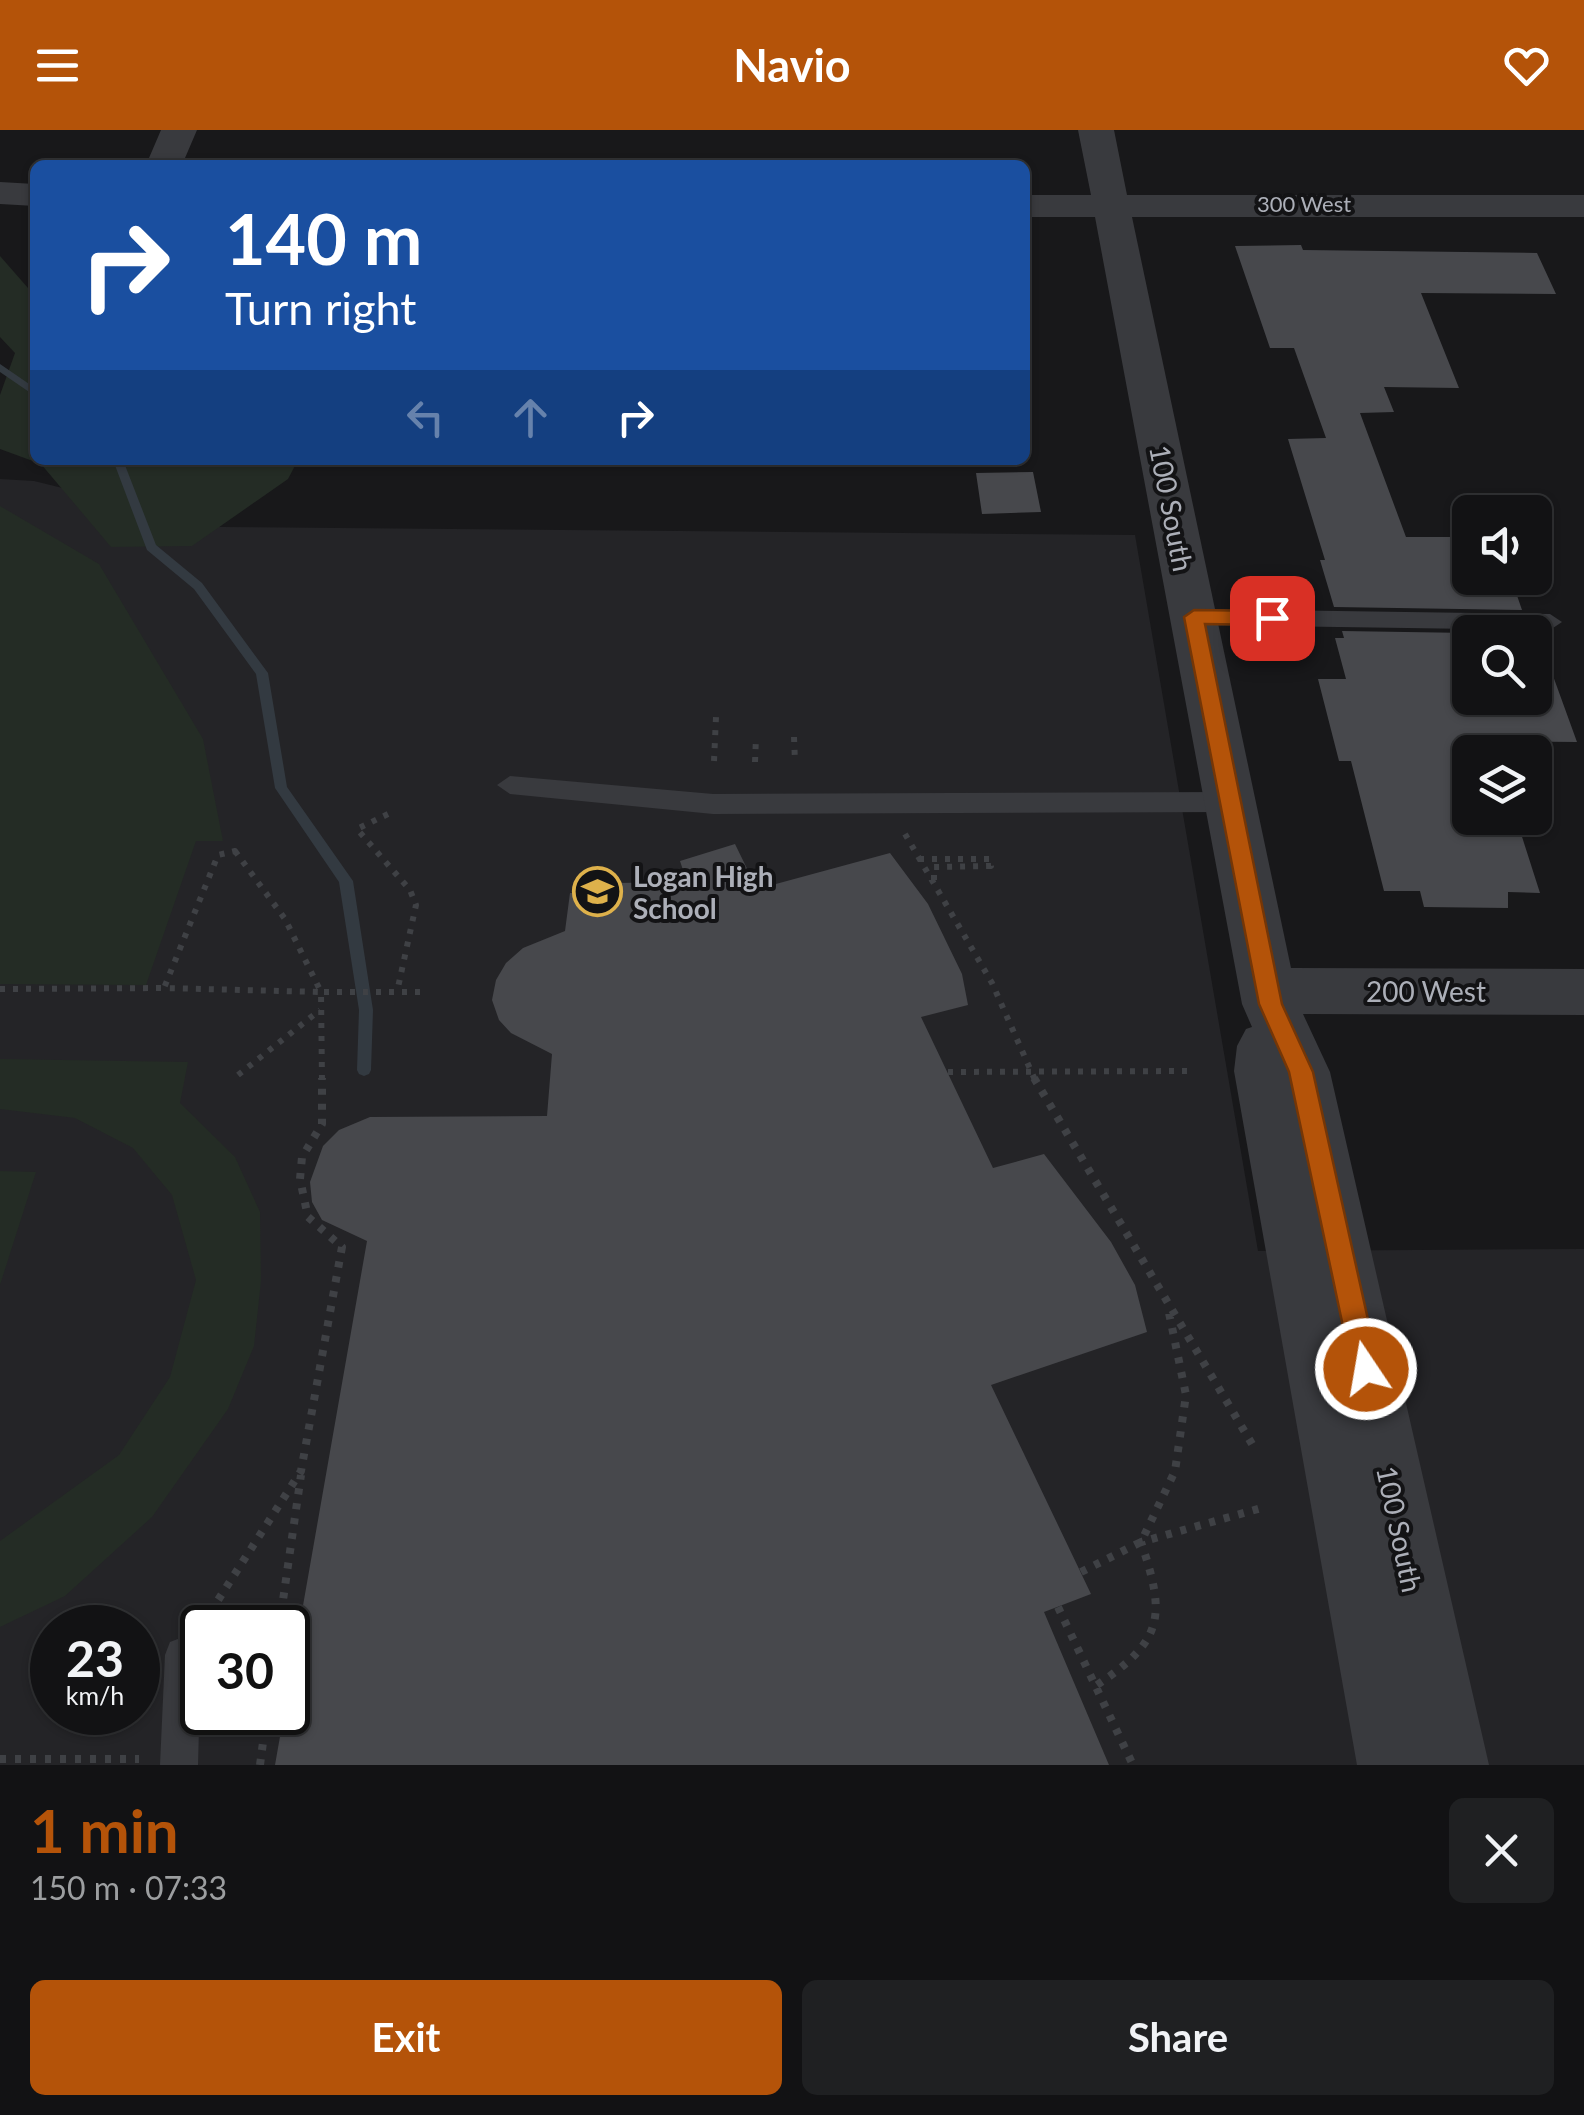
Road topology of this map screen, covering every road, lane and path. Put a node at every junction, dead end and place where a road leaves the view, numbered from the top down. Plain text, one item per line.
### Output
1 (179, 130) edge
2 (1096, 130) edge
3 (166, 160) edge
4 (0, 194) edge
5 (30, 196) edge
6 (1111, 203) junction
7 (1030, 206) edge
8 (1584, 206) edge
9 (1194, 617) junction
10 (1452, 621) edge
11 (716, 717) dead end
12 (756, 737) dead end
13 (794, 737) dead end
14 (714, 761) dead end
15 (755, 762) dead end
16 (794, 762) dead end
17 (510, 785) dead end
18 (1230, 802) junction
19 (388, 814) dead end
20 (904, 832) dead end
21 (920, 859) junction
22 (934, 883) junction
23 (164, 988) junction
24 (0, 989) edge
25 (321, 992) junction
26 (398, 992) junction
27 (422, 992) dead end
28 (1584, 992) edge
29 (1269, 997) junction
30 (320, 1009) junction
31 (1030, 1071) junction
32 (948, 1072) dead end
33 (1187, 1072) dead end
34 (238, 1075) dead end
35 (1166, 1297) junction
36 (1254, 1450) dead end
37 (301, 1470) junction
38 (1265, 1507) dead end
39 (1141, 1542) junction
40 (1081, 1572) dead end
41 (215, 1605) edge
42 (282, 1605) edge
43 (1058, 1607) dead end
44 (1097, 1685) junction
45 (180, 1735) edge
46 (265, 1735) edge
47 (0, 1759) edge
48 (179, 1762) edge
49 (260, 1765) edge
50 (1133, 1765) edge
51 (1394, 1765) edge
52 (1452, 1765) edge

1 - 3 street
2 - 6 street, 100 South
4 - 5 street
6 - 7 street, 300 West
6 - 8 street, 300 West
6 - 9 street, 100 South
9 - 10 lane
9 - 18 street, 100 South
11 - 14 path
12 - 15 path
13 - 16 path
17 - 18 lane
18 - 29 street, 100 South
19 - 26 path
20 - 21 path
21 - 22 path
21 - 22 path
22 - 31 path
23 - 24 path
23 - 25 path
23 - 25 path
25 - 26 path
25 - 30 path
26 - 27 path
28 - 29 street, 200 West
29 - 51 street, 100 South
29 - 52 street, 100 South
30 - 34 path
30 - 37 path
31 - 32 path
31 - 33 path
31 - 35 path
35 - 36 path
35 - 39 path
37 - 41 path
37 - 42 path
38 - 39 path
39 - 40 path
39 - 44 path
43 - 44 path
44 - 50 path
45 - 48 lane
46 - 49 path
47 - 48 path

